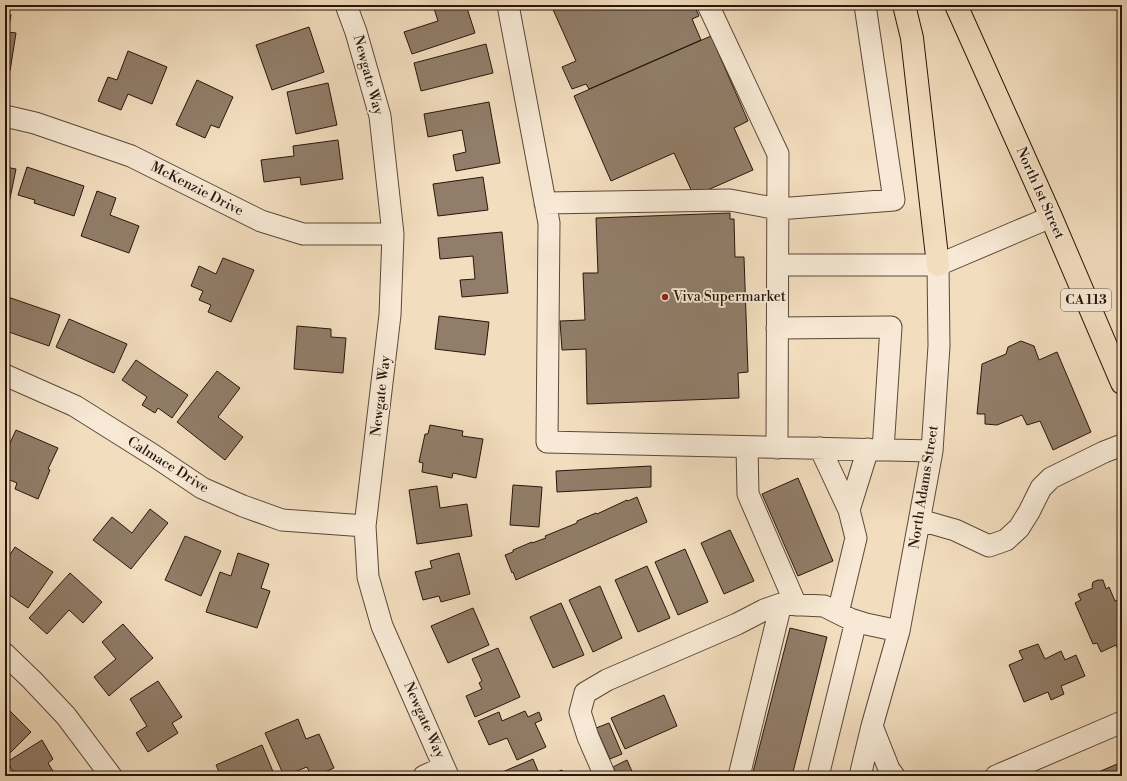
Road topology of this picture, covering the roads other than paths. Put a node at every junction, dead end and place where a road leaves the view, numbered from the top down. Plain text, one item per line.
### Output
1 (346, 5) edge
2 (508, 5) edge
3 (708, 5) edge
4 (865, 5) edge
5 (904, 5) edge
6 (956, 5) edge
7 (5, 116) edge
8 (545, 203) junction
9 (778, 209) junction
10 (1051, 217) junction
11 (393, 234) junction
12 (778, 265) junction
13 (938, 265) junction
14 (777, 328) junction
15 (5, 375) edge
16 (1122, 383) edge
17 (1122, 444) edge
18 (747, 447) junction
19 (777, 448) junction
20 (820, 448) junction
21 (876, 450) junction
22 (932, 451) junction
23 (849, 510) junction
24 (920, 520) junction
25 (366, 526) junction
26 (789, 605) junction
27 (847, 617) junction
28 (899, 631) junction
29 (5, 654) edge
30 (1122, 722) edge
31 (872, 726) junction
32 (446, 772) edge
33 (111, 776) edge
34 (424, 776) edge
35 (604, 776) edge
36 (740, 776) edge
37 (818, 776) edge
38 (860, 776) edge
39 (894, 776) edge
40 (996, 776) edge

1 - 11 street, Newgate Way
2 - 8 street
3 - 9 street
4 - 9 street
5 - 13 main road
6 - 10 main road, North 1st Street / CA 113
7 - 11 street, McKenzie Drive
8 - 9 street
8 - 18 street
9 - 12 street
10 - 13 street
10 - 16 main road, North 1st Street / CA 113
11 - 25 street, Newgate Way
12 - 13 street
12 - 14 street
13 - 22 street, North Adams Street
14 - 19 street
14 - 21 street
15 - 25 street, Calmace Drive
17 - 24 street
18 - 19 street
18 - 26 street
19 - 20 street
20 - 21 street
20 - 23 street
21 - 22 street
21 - 23 street
22 - 24 street, North Adams Street
23 - 27 street
24 - 28 street, North Adams Street
25 - 32 street, Newgate Way
26 - 27 street
26 - 35 street
26 - 36 street
27 - 28 street
27 - 37 street
28 - 31 street, North Adams Street
29 - 33 street
30 - 40 street
31 - 38 street, North Adams Street
31 - 39 street
32 - 34 street

